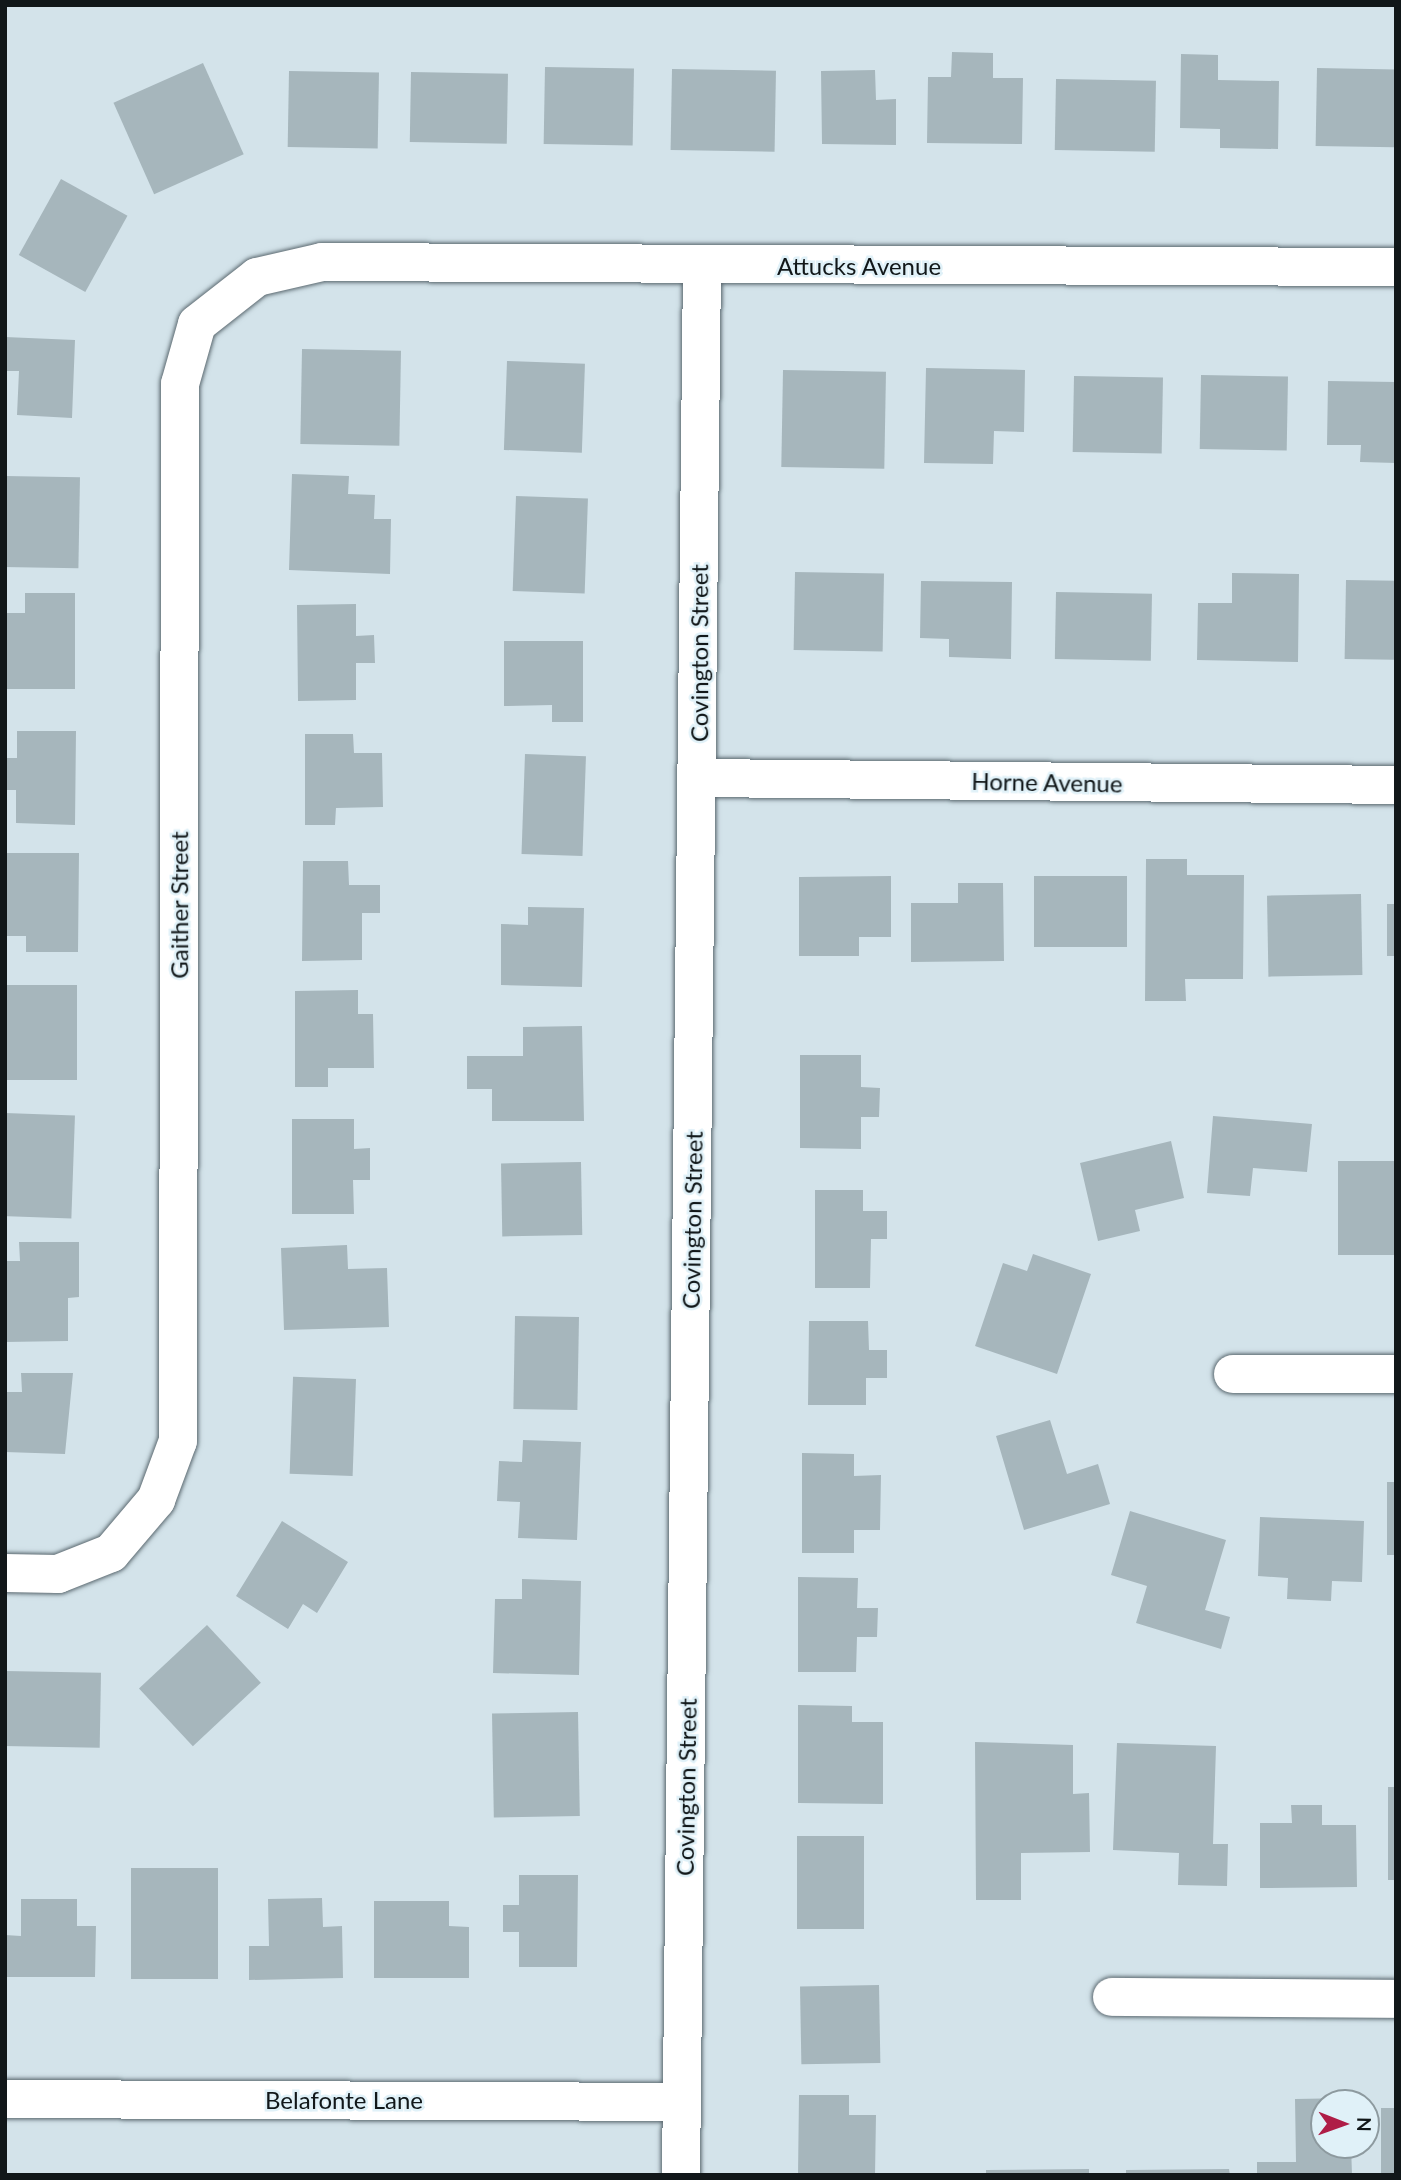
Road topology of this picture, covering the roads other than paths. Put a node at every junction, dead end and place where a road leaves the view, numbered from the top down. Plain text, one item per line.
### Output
1 (322, 262) joint
2 (702, 265) junction
3 (1396, 267) edge
4 (698, 778) junction
5 (1396, 785) edge
6 (1233, 1374) dead end
7 (1396, 1374) edge
8 (5, 1573) edge
9 (1112, 1997) dead end
10 (1396, 1999) edge
11 (5, 2098) edge
12 (682, 2102) junction
13 (681, 2175) edge

1 - 2 street, Attucks Avenue
1 - 8 street, Gaither Street
2 - 3 street, Attucks Avenue
2 - 4 street, Covington Street
4 - 5 street, Horne Avenue
4 - 12 street, Covington Street
6 - 7 street
9 - 10 street
11 - 12 street, Belafonte Lane
12 - 13 street, Covington Street

